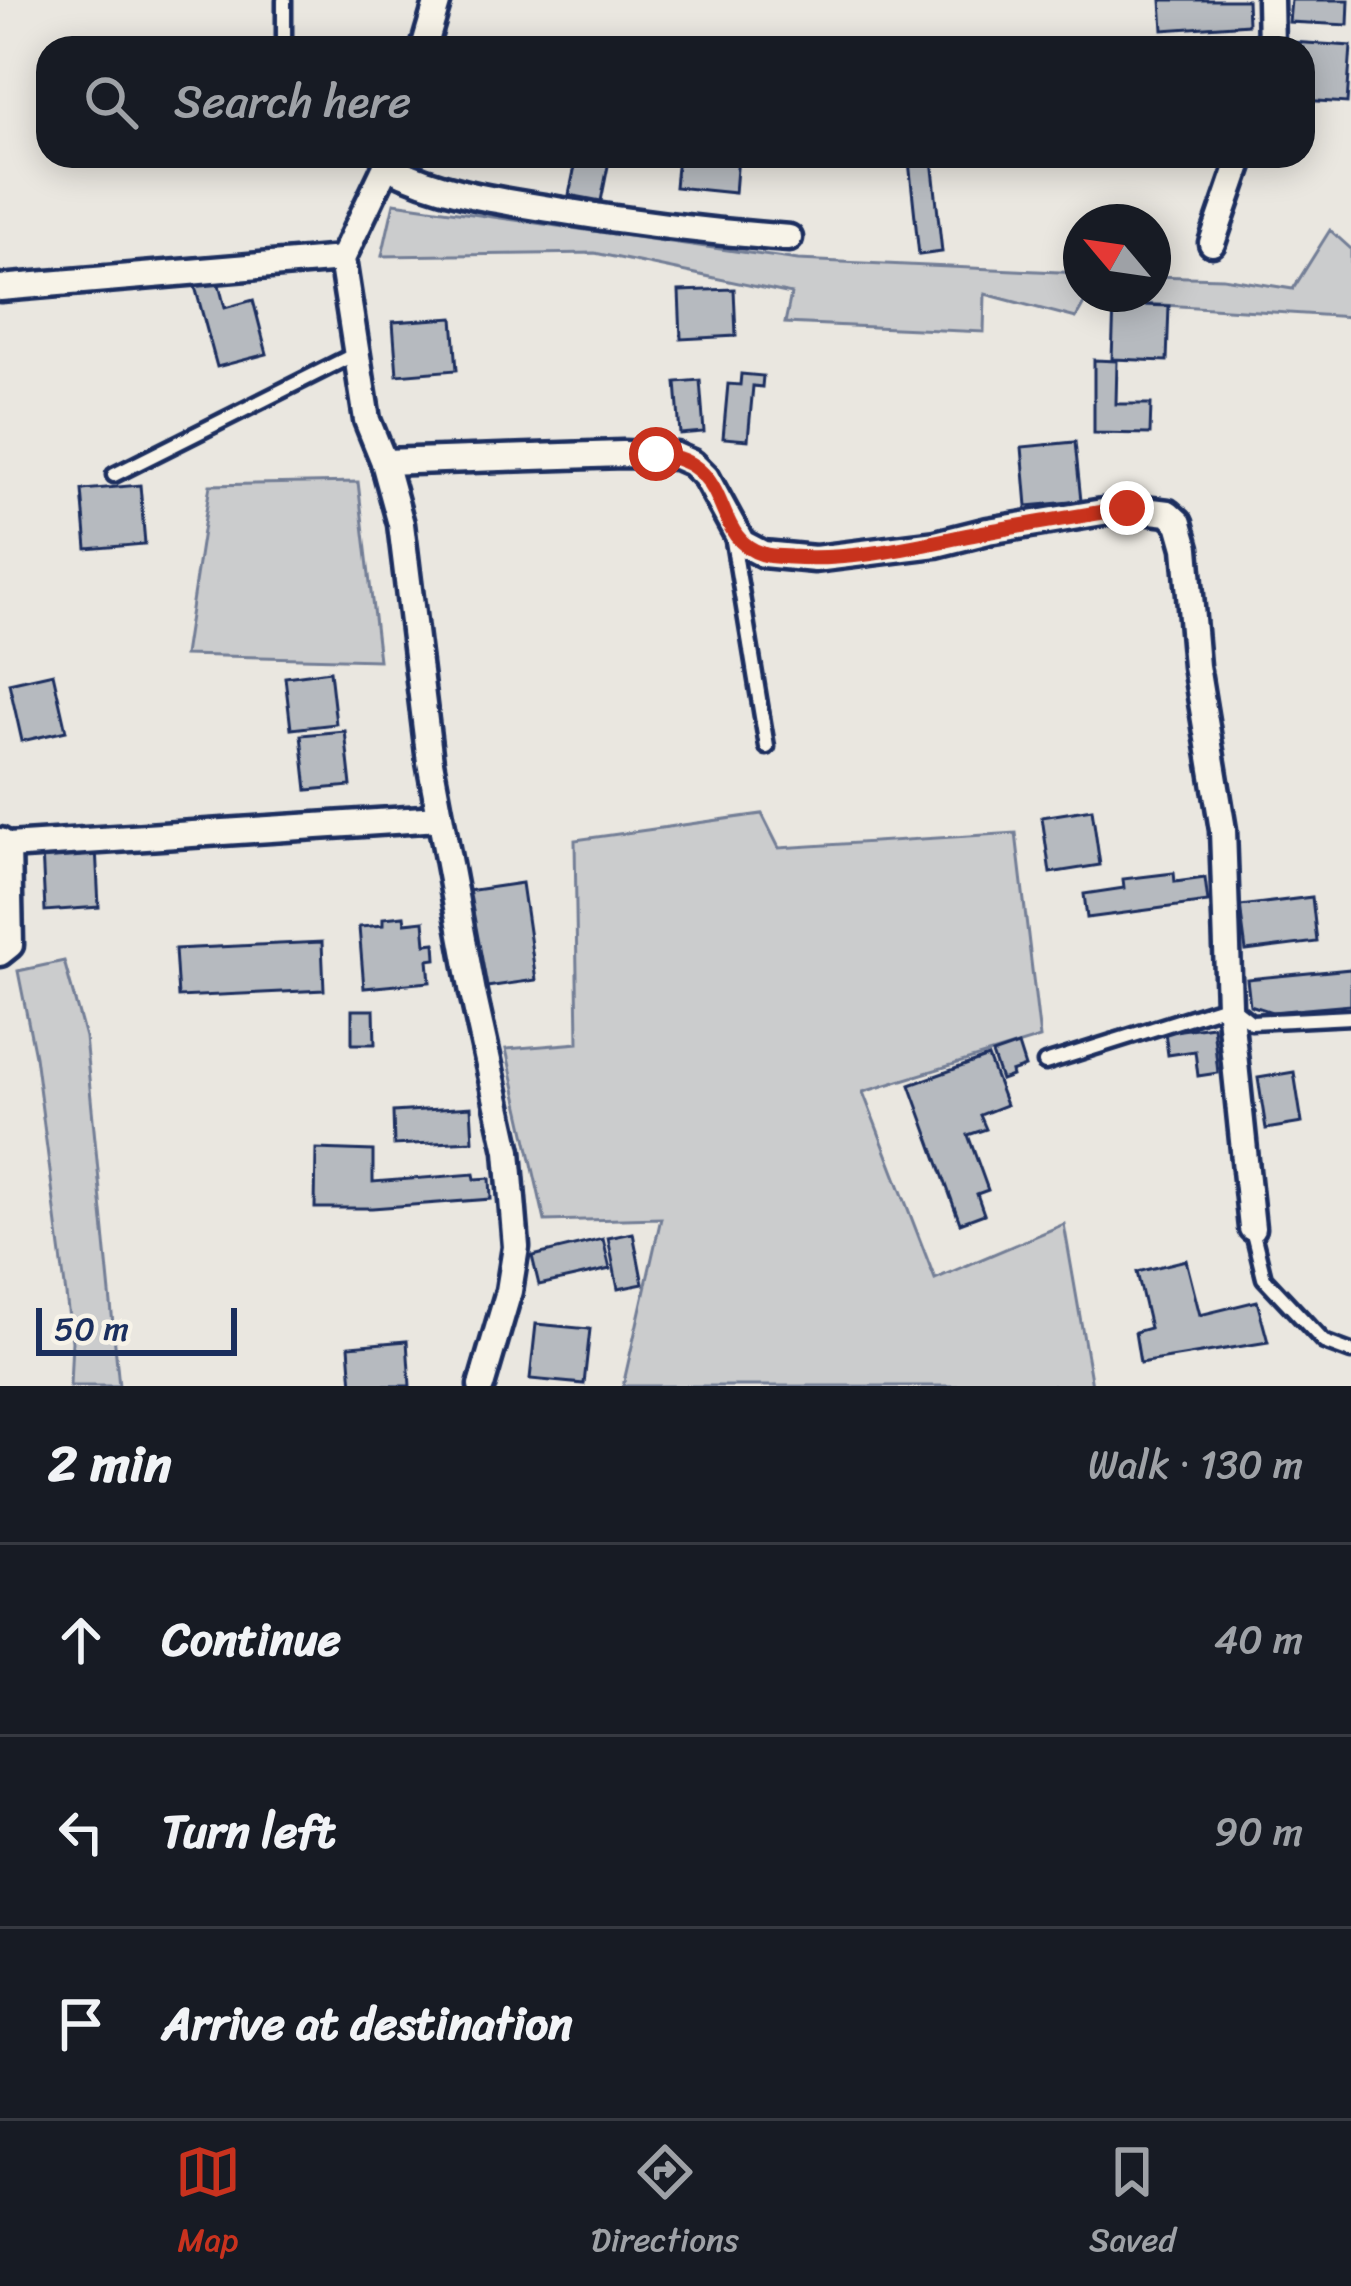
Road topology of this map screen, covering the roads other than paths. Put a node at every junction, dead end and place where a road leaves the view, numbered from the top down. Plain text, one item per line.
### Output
1 (284, 0) edge
2 (438, 0) edge
3 (1270, 0) edge
4 (284, 36) edge
5 (428, 36) edge
6 (1271, 36) edge
7 (378, 168) edge
8 (396, 168) edge
9 (1238, 168) edge
10 (789, 238) dead end
11 (1212, 243) dead end
12 (342, 260) junction
13 (0, 288) edge
14 (357, 353) junction
15 (384, 462) junction
16 (114, 475) dead end
17 (731, 527) junction
18 (767, 747) dead end
19 (439, 818) junction
20 (4, 843) edge
21 (0, 953) edge
22 (1229, 1005) junction
23 (1351, 1017) edge
24 (1045, 1063) dead end
25 (1252, 1228) joint
26 (1351, 1352) edge
27 (481, 1386) edge

1 - 4 lane
2 - 5 street
3 - 6 street
7 - 12 street
8 - 10 street
9 - 11 street
12 - 13 street
12 - 14 street
14 - 15 street
14 - 16 lane
15 - 17 street
15 - 19 street
17 - 18 lane
17 - 22 street
19 - 20 street
19 - 27 street
20 - 21 street
22 - 23 lane
22 - 24 lane
22 - 25 street
25 - 26 lane

